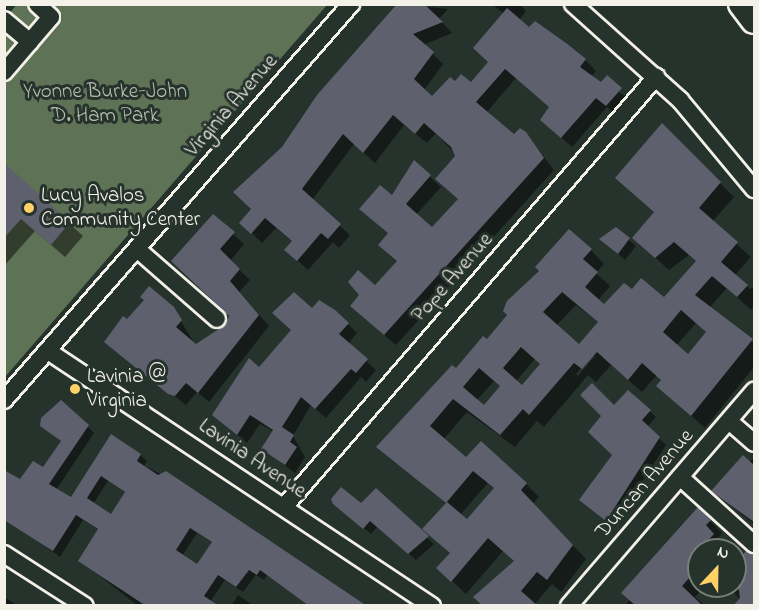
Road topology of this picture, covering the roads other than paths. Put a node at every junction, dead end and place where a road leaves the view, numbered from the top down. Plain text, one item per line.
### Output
1 (5, 4) edge
2 (37, 4) edge
3 (351, 4) edge
4 (573, 4) edge
5 (741, 4) edge
6 (747, 4) edge
7 (4, 11) edge
8 (754, 13) edge
9 (4, 20) edge
10 (754, 21) edge
11 (30, 42) junction
12 (4, 72) edge
13 (656, 77) junction
14 (754, 189) edge
15 (137, 249) junction
16 (218, 319) dead end
17 (48, 351) junction
18 (754, 391) edge
19 (4, 400) edge
20 (729, 421) junction
21 (754, 443) edge
22 (680, 477) junction
23 (284, 507) junction
24 (754, 544) edge
25 (4, 554) edge
26 (85, 606) edge
27 (432, 606) edge
28 (569, 606) edge

1 - 7 street
2 - 11 street
3 - 15 street, Virginia Avenue
4 - 13 street
5 - 10 highway
6 - 8 highway
9 - 11 street
11 - 12 street
13 - 14 street
13 - 23 street, Pope Avenue
15 - 16 street
15 - 17 street, Virginia Avenue
17 - 19 street, Virginia Avenue
17 - 23 street, Lavinia Avenue
18 - 20 street, Duncan Avenue
20 - 21 street
20 - 22 street, Duncan Avenue
22 - 24 street
22 - 28 street, Duncan Avenue
23 - 27 street, Lavinia Avenue
25 - 26 street

